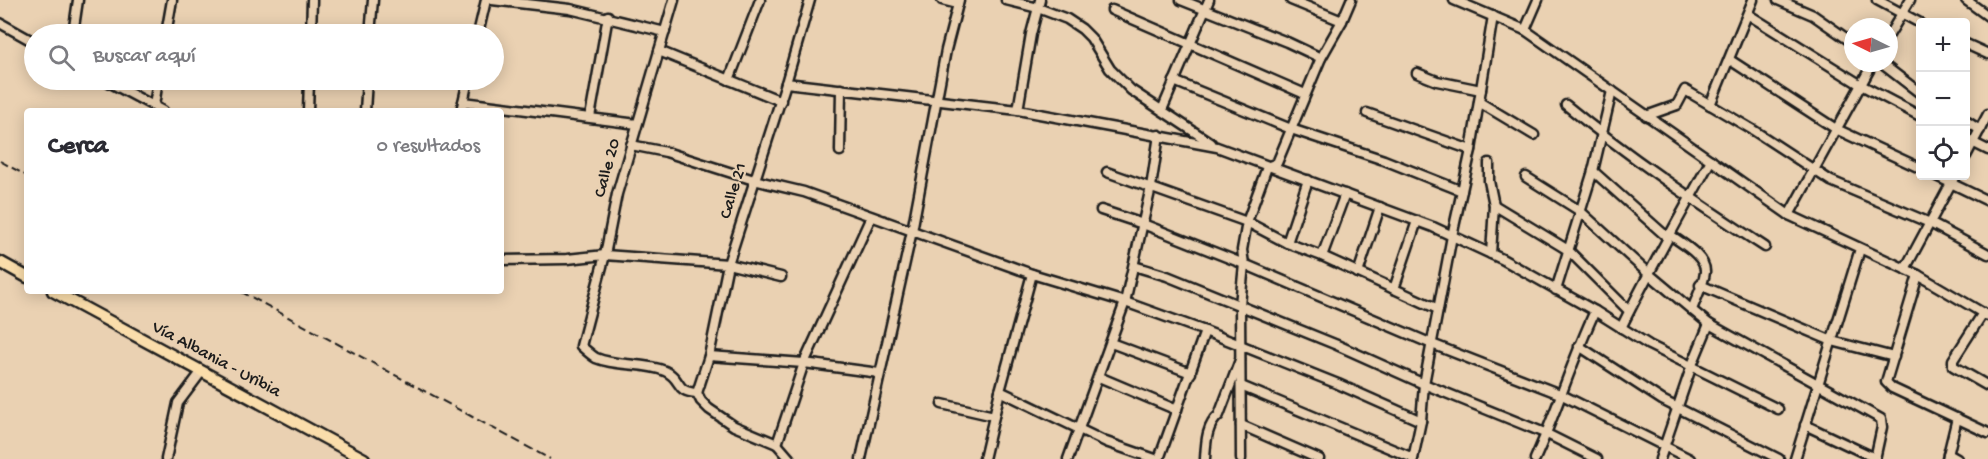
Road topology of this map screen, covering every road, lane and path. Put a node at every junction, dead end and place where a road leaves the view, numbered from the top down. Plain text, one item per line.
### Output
1 (78, 0) edge
2 (172, 0) edge
3 (312, 0) edge
4 (373, 0) edge
5 (486, 0) edge
6 (492, 0) edge
7 (674, 0) edge
8 (760, 0) edge
9 (810, 0) edge
10 (942, 0) edge
11 (1006, 0) edge
12 (1181, 0) edge
13 (1209, 0) edge
14 (1291, 0) edge
15 (1351, 0) edge
16 (1454, 0) edge
17 (1538, 0) edge
18 (1753, 0) edge
19 (1778, 0) edge
20 (1877, 0) edge
21 (1910, 0) edge
22 (1966, 0) edge
23 (959, 2) edge
24 (570, 4) edge
25 (1039, 4) edge
26 (1204, 9) junction
27 (1113, 10) dead end
28 (1902, 14) junction
29 (1749, 15) junction
30 (608, 16) junction
31 (1493, 16) junction
32 (1988, 16) edge
33 (1898, 20) edge
34 (1342, 21) junction
35 (1916, 21) edge
36 (0, 23) edge
37 (74, 24) edge
38 (168, 24) edge
39 (311, 24) edge
40 (371, 24) edge
41 (480, 24) edge
42 (1526, 30) junction
43 (665, 32) junction
44 (24, 36) edge
45 (1844, 37) edge
46 (1190, 44) junction
47 (1970, 46) edge
48 (659, 51) junction
49 (1988, 54) edge
50 (1321, 58) junction
51 (1730, 60) junction
52 (1868, 72) edge
53 (1893, 72) edge
54 (1417, 73) dead end
55 (729, 80) junction
56 (1174, 81) junction
57 (786, 83) junction
58 (1861, 85) junction
59 (841, 89) junction
60 (124, 90) edge
61 (156, 90) edge
62 (309, 90) edge
63 (366, 90) edge
64 (466, 90) edge
65 (1481, 90) junction
66 (1916, 90) edge
67 (1612, 91) junction
68 (1305, 94) junction
69 (936, 100) junction
70 (780, 101) junction
71 (1479, 102) junction
72 (1566, 105) dead end
73 (1710, 105) junction
74 (154, 106) junction
75 (462, 107) edge
76 (158, 108) edge
77 (308, 108) edge
78 (364, 108) edge
79 (504, 110) edge
80 (1018, 110) junction
81 (1162, 110) junction
82 (1367, 113) dead end
83 (1916, 114) edge
84 (1988, 114) edge
85 (1646, 116) junction
86 (590, 117) junction
87 (637, 124) junction
88 (1970, 124) edge
89 (1292, 129) junction
90 (1836, 129) junction
91 (1980, 130) junction
92 (1602, 134) junction
93 (1159, 135) junction
94 (1534, 135) dead end
95 (1970, 140) edge
96 (1970, 141) edge
97 (631, 145) junction
98 (1217, 147) junction
99 (1471, 150) junction
100 (1988, 150) edge
101 (840, 152) dead end
102 (1711, 160) junction
103 (1489, 163) dead end
104 (1916, 166) edge
105 (1268, 167) junction
106 (1814, 169) junction
107 (1593, 171) junction
108 (1107, 172) dead end
109 (1526, 177) dead end
110 (754, 180) junction
111 (1308, 180) junction
112 (1952, 180) edge
113 (1955, 180) edge
114 (1151, 187) junction
115 (1462, 191) junction
116 (1345, 194) junction
117 (1690, 198) junction
118 (1988, 201) edge
119 (1494, 205) junction
120 (1380, 207) junction
121 (1101, 210) dead end
122 (1580, 211) junction
123 (1789, 215) junction
124 (871, 217) junction
125 (1417, 221) junction
126 (1247, 222) junction
127 (1930, 223) junction
128 (1143, 224) junction
129 (912, 231) junction
130 (1668, 235) junction
131 (1452, 236) junction
132 (1287, 243) junction
133 (1765, 247) dead end
134 (1860, 249) junction
135 (1568, 250) junction
136 (1491, 254) junction
137 (1988, 254) edge
138 (605, 255) junction
139 (1322, 256) junction
140 (504, 260) edge
141 (0, 262) edge
142 (728, 264) junction
143 (1244, 264) junction
144 (1134, 266) junction
145 (1905, 269) junction
146 (1358, 273) junction
147 (1032, 274) junction
148 (1649, 274) junction
149 (24, 275) edge
150 (1918, 275) junction
151 (781, 277) dead end
152 (1700, 285) junction
153 (1394, 289) junction
154 (1556, 290) junction
155 (59, 294) edge
156 (1125, 302) junction
157 (1240, 305) junction
158 (1438, 309) junction
159 (1692, 310) junction
160 (1595, 311) junction
161 (1629, 311) junction
162 (1985, 315) edge
163 (1709, 324) junction
164 (1621, 328) junction
165 (1205, 331) junction
166 (1832, 341) junction
167 (1111, 343) junction
168 (1432, 344) junction
169 (1242, 346) junction
170 (1579, 346) junction
171 (709, 356) junction
172 (1894, 357) junction
173 (1240, 359) junction
174 (804, 363) junction
175 (1692, 365) junction
176 (202, 371) junction
177 (879, 373) junction
178 (1191, 373) junction
179 (1099, 377) junction
180 (1424, 384) junction
181 (1818, 385) junction
182 (1241, 386) junction
183 (1988, 386) edge
184 (1000, 391) junction
185 (698, 393) junction
186 (1560, 394) junction
187 (942, 404) dead end
188 (1677, 408) junction
189 (1779, 409) dead end
190 (1177, 410) junction
191 (994, 416) junction
192 (1957, 418) junction
193 (1421, 421) junction
194 (1241, 425) junction
195 (1805, 425) junction
196 (1080, 430) junction
197 (1988, 433) edge
198 (1547, 434) junction
199 (777, 444) junction
200 (1665, 446) junction
201 (1948, 457) edge
202 (1875, 458) edge
203 (166, 459) edge
204 (363, 459) edge
205 (790, 459) edge
206 (861, 459) edge
207 (984, 459) edge
208 (1068, 459) edge
209 (1157, 459) edge
210 (1205, 459) edge
211 (1241, 459) edge
212 (1319, 459) edge
213 (1413, 459) edge
214 (1535, 459) edge
215 (1597, 459) edge
216 (1660, 459) edge
217 (1690, 459) edge
218 (1779, 459) edge
219 (1795, 459) edge
220 (1957, 459) edge

1 - 37 street
2 - 38 street
3 - 39 street
4 - 40 street
5 - 41 street
6 - 24 street
7 - 43 street, Calle 20
8 - 55 street
9 - 57 street, Calle 21
10 - 23 street
11 - 25 street
12 - 26 street
13 - 26 street
14 - 34 street
15 - 34 street
16 - 31 street
17 - 42 street
18 - 29 street
19 - 45 street
20 - 28 street
21 - 28 street
22 - 32 street
23 - 69 street
24 - 30 street
25 - 80 street
25 - 81 street
26 - 46 street
26 - 50 street
27 - 46 street
28 - 33 street
28 - 35 street
29 - 51 street
29 - 58 street
30 - 43 street
30 - 86 street
31 - 42 street
31 - 65 street
34 - 50 street
36 - 44 street
42 - 67 street
43 - 48 street, Calle 20
46 - 56 street
46 - 68 street
47 - 49 street
48 - 55 street
48 - 87 street, Calle 20
50 - 68 street
51 - 73 street
51 - 90 street
52 - 58 street
53 - 66 street
54 - 65 street
55 - 70 street
56 - 81 street
56 - 89 street
57 - 59 street
57 - 70 street, Calle 21
58 - 83 street
58 - 90 street
59 - 69 street
59 - 101 street
60 - 74 street
61 - 74 street
62 - 77 street
63 - 78 street
64 - 75 street
65 - 71 street
67 - 85 street
67 - 92 street
68 - 89 street
69 - 80 street
69 - 129 street
70 - 110 street, Calle 21
71 - 94 street
71 - 99 street
72 - 92 street
73 - 85 street
73 - 106 street
74 - 76 street
79 - 86 street
80 - 93 street
81 - 98 street
82 - 99 street
84 - 91 street
85 - 102 street
86 - 87 street
87 - 97 street, Calle 20
88 - 91 street
89 - 105 street
89 - 115 street
90 - 104 street
90 - 106 street
91 - 95 street
92 - 107 street
92 - 117 street
93 - 98 street
93 - 114 street
96 - 100 street
97 - 110 street
97 - 138 street, Calle 20
98 - 105 street
99 - 115 street
102 - 117 street
102 - 123 street
103 - 119 street
105 - 111 street
105 - 126 street
106 - 123 street
106 - 127 street
107 - 122 street
107 - 130 street
108 - 114 street
109 - 122 street
110 - 124 street
110 - 142 street, Calle 21
111 - 116 street
111 - 132 street
112 - 127 street
113 - 118 street
114 - 126 street
114 - 128 street
115 - 131 street
116 - 120 street
116 - 139 street
117 - 130 street
117 - 133 street
119 - 135 street
119 - 136 street
120 - 125 street
120 - 146 street
121 - 128 street
122 - 135 street
122 - 148 street
123 - 134 street
124 - 129 street
124 - 174 street
125 - 131 street
125 - 153 street
126 - 132 street
126 - 143 street
127 - 137 street
127 - 145 street
128 - 143 street
128 - 144 street
129 - 147 street
129 - 177 street
130 - 148 street
130 - 152 street
131 - 136 street
131 - 158 street
132 - 139 street
134 - 145 street
134 - 166 street
135 - 154 street
135 - 161 street
136 - 154 street
138 - 140 street
138 - 142 street
138 - 185 street, Calle 20
139 - 146 street
141 - 149 main road
142 - 151 street
142 - 171 street, Calle 21
143 - 157 street
143 - 168 street
144 - 156 street
144 - 157 street
145 - 150 street
146 - 153 street
147 - 156 street
147 - 184 street
148 - 159 street
148 - 161 street
150 - 162 street
150 - 172 street
152 - 159 street
152 - 166 street
153 - 158 street
154 - 160 street
155 - 176 main road, Vía Albania - Uribia
156 - 165 street
156 - 167 street
157 - 169 street
157 - 180 street
158 - 168 street
159 - 163 street
160 - 164 street
160 - 170 street
161 - 164 street
162 - 183 street
163 - 175 street
163 - 181 street
164 - 175 street
165 - 169 street
165 - 178 street
166 - 172 street
166 - 181 street
167 - 178 street
167 - 179 street
168 - 180 street
168 - 186 street
169 - 173 street
169 - 193 street
170 - 186 street
170 - 188 street
171 - 174 street
171 - 185 street, Calle 21
172 - 192 street
173 - 182 street
173 - 210 street
174 - 177 street
174 - 199 street
175 - 188 street
175 - 189 street
176 - 203 street
176 - 204 main road, Vía Albania - Uribia
177 - 206 street
178 - 190 street
179 - 190 street
179 - 196 street
180 - 193 street
180 - 198 street
181 - 195 street
181 - 202 street
182 - 194 street
182 - 213 street
184 - 191 street
184 - 196 street
185 - 199 street
186 - 198 street
186 - 200 street
187 - 191 street
188 - 200 street
188 - 218 street
190 - 209 street
191 - 207 street
192 - 197 street
192 - 201 street
193 - 213 street
194 - 211 street
194 - 212 street
195 - 202 street
195 - 219 street
196 - 208 street
196 - 209 street
198 - 214 street
198 - 215 street
199 - 205 street
200 - 216 street
200 - 217 street
201 - 220 street

